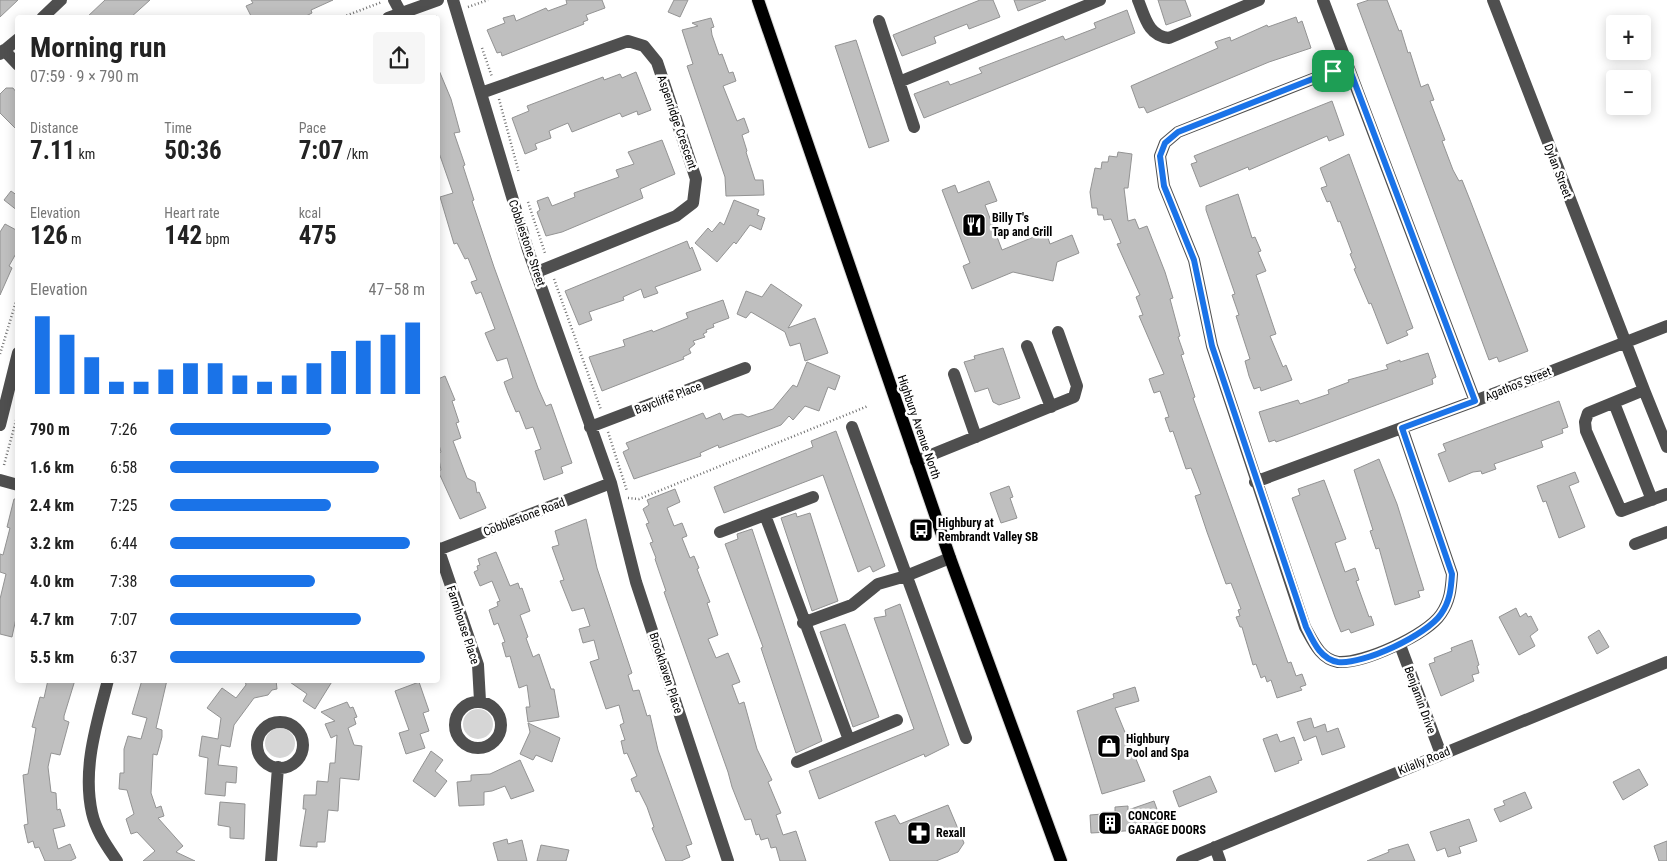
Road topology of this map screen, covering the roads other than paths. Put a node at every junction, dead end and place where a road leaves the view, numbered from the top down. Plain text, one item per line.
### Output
1 (61, 0) edge
2 (394, 0) edge
3 (438, 0) edge
4 (453, 0) edge
5 (758, 0) edge
6 (1100, 0) edge
7 (1138, 0) edge
8 (1259, 0) edge
9 (1323, 0) edge
10 (1492, 0) edge
11 (401, 13) junction
12 (45, 15) edge
13 (396, 15) edge
14 (879, 21) dead end
15 (15, 41) edge
16 (2, 52) edge
17 (15, 63) edge
18 (1348, 65) junction
19 (899, 82) junction
20 (481, 92) junction
21 (914, 127) dead end
22 (537, 272) junction
23 (1667, 326) edge
24 (1058, 332) dead end
25 (1624, 342) junction
26 (1027, 346) dead end
27 (15, 365) edge
28 (745, 368) dead end
29 (954, 374) dead end
30 (1644, 390) junction
31 (1475, 401) junction
32 (1614, 403) junction
33 (1051, 407) junction
34 (0, 425) edge
35 (590, 427) junction
36 (852, 427) dead end
37 (1402, 428) junction
38 (976, 437) junction
39 (1667, 447) edge
40 (916, 461) junction
41 (0, 480) edge
42 (1255, 482) junction
43 (611, 483) junction
44 (15, 484) edge
45 (1667, 494) edge
46 (813, 497) dead end
47 (1652, 500) junction
48 (765, 515) junction
49 (720, 532) dead end
50 (1667, 532) edge
51 (1634, 544) dead end
52 (440, 549) edge
53 (440, 556) edge
54 (950, 558) junction
55 (906, 576) junction
56 (803, 623) junction
57 (1400, 645) junction
58 (1667, 662) edge
59 (107, 683) edge
60 (480, 701) dead end
61 (897, 720) dead end
62 (966, 738) dead end
63 (849, 740) junction
64 (1441, 754) junction
65 (797, 762) dead end
66 (278, 767) dead end
67 (1215, 847) junction
68 (117, 861) edge
69 (271, 861) edge
70 (728, 861) edge
71 (1061, 861) edge
72 (1182, 861) edge
73 (1220, 861) edge

1 - 12 street
2 - 11 street
3 - 11 street
4 - 20 street, Cobblestone Street
5 - 40 main road, Highbury Avenue North
6 - 19 street
7 - 8 street
9 - 18 street
10 - 25 street, Dylan Street
11 - 13 street
14 - 19 street
15 - 16 street
16 - 17 street
18 - 31 street
18 - 42 street
19 - 21 street
20 - 22 street, Cobblestone Street
20 - 22 street, Aspenridge Crescent
22 - 35 street, Cobblestone Street
23 - 25 street, Agathos Street
24 - 33 street
25 - 30 street, Dylan Street
25 - 31 street, Agathos Street
26 - 33 street
27 - 34 street
28 - 35 street, Baycliffe Place
29 - 38 street
30 - 32 street
30 - 39 street, Dylan Street
31 - 37 street, Agathos Street
32 - 47 street
32 - 47 street
33 - 38 street
35 - 43 street, Cobblestone Street
36 - 55 street
37 - 42 street, Agathos Street
37 - 57 street
38 - 40 street
40 - 54 main road, Highbury Avenue North
41 - 44 street
42 - 57 street
43 - 52 street, Cobblestone Road
43 - 70 street, Brookhaven Place
45 - 47 street
46 - 48 street
48 - 49 street
48 - 56 street
50 - 51 street
53 - 60 street, Farmhouse Place
54 - 55 street
54 - 71 main road, Highbury Avenue North
55 - 56 street
55 - 62 street
56 - 63 street
57 - 64 street, Benjamin Drive
58 - 64 street, Kilally Road
59 - 68 street
61 - 63 street
63 - 65 street
64 - 67 street, Kilally Road
66 - 69 street
67 - 72 street, Kilally Road
67 - 73 street

